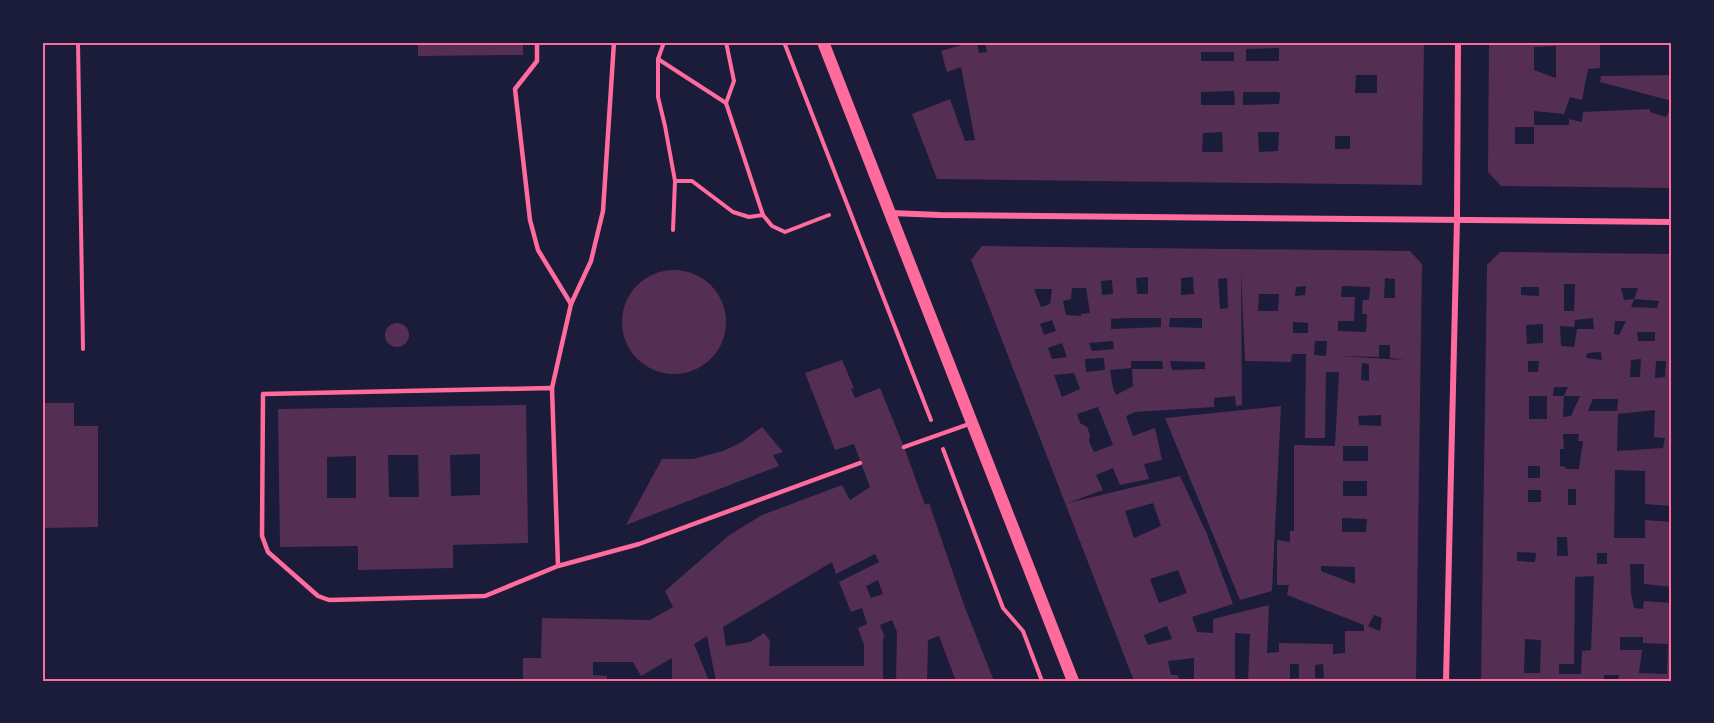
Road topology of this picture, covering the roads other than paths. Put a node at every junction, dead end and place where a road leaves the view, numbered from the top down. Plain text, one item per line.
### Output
1 (537, 42) edge
2 (614, 42) edge
3 (823, 42) edge
4 (1458, 42) edge
5 (891, 213) junction
6 (1456, 220) junction
7 (1672, 222) edge
8 (571, 304) junction
9 (552, 388) junction
10 (972, 423) junction
11 (904, 447) dead end
12 (860, 463) dead end
13 (558, 566) junction
14 (1072, 681) edge
15 (1446, 681) edge

1 - 8 lane
2 - 8 lane
3 - 5 main road
4 - 6 street
5 - 6 street
5 - 10 main road
6 - 7 street
6 - 15 street
8 - 9 lane
9 - 13 lane
9 - 13 lane
10 - 11 lane
10 - 14 main road
12 - 13 lane

